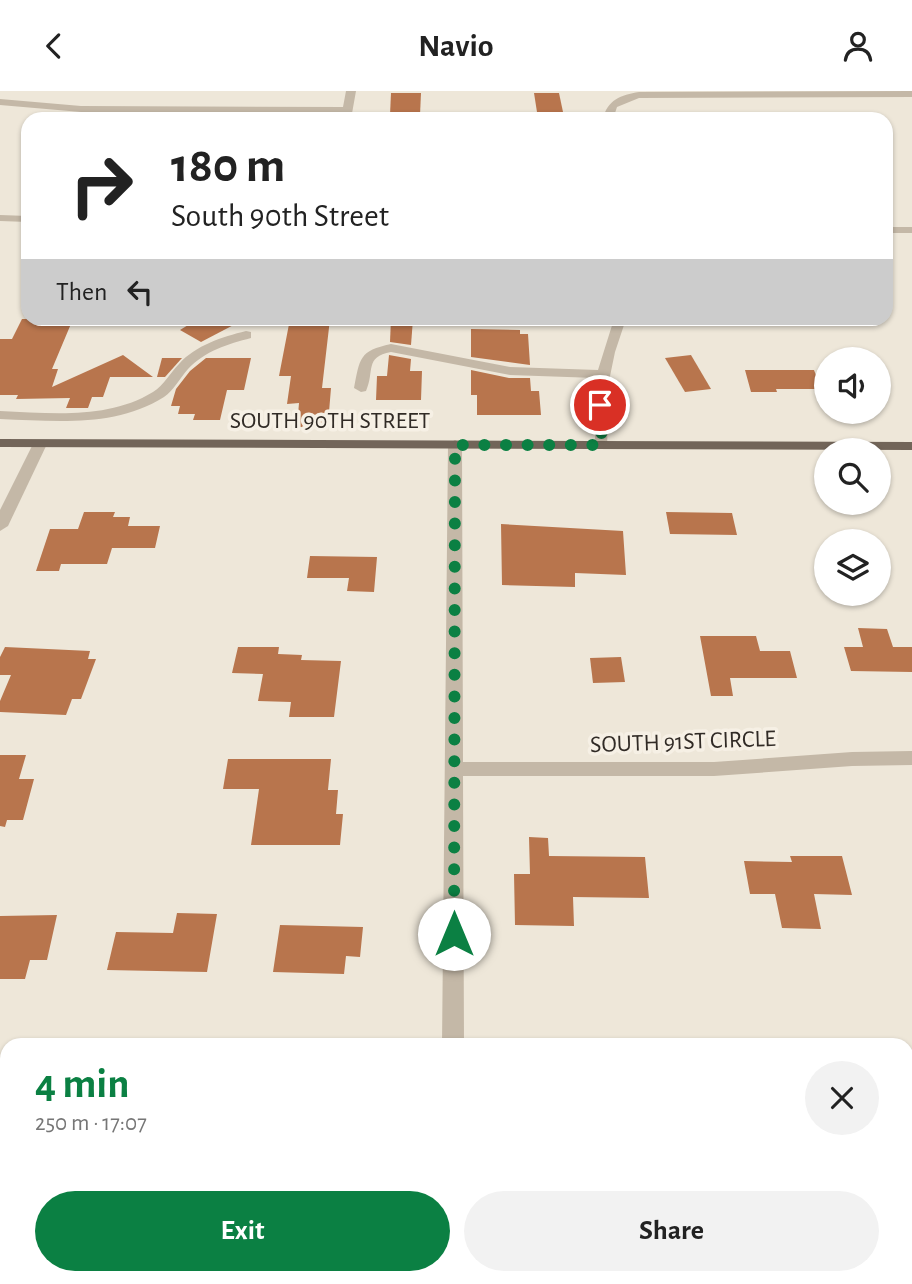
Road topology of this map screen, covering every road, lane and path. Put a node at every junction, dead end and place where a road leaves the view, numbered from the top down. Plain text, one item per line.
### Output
1 (351, 91) edge
2 (912, 94) edge
3 (0, 102) edge
4 (214, 112) edge
5 (347, 112) edge
6 (609, 112) edge
7 (0, 218) edge
8 (21, 219) edge
9 (893, 230) edge
10 (912, 230) edge
11 (618, 326) edge
12 (246, 335) dead end
13 (601, 378) junction
14 (361, 389) dead end
15 (0, 415) edge
16 (0, 443) edge
17 (40, 444) junction
18 (455, 445) junction
19 (602, 445) junction
20 (912, 446) edge
21 (0, 526) edge
22 (912, 758) edge
23 (454, 769) junction
24 (453, 1038) edge

1 - 5 street
2 - 6 street
3 - 4 street
7 - 8 street
9 - 10 street
11 - 13 street
12 - 15 street
13 - 14 street
13 - 19 street
16 - 17 main road, SOUTH 90TH STREET
17 - 18 main road, SOUTH 90TH STREET
17 - 21 street
18 - 19 main road, SOUTH 90TH STREET
18 - 23 street
19 - 20 main road, SOUTH 90TH STREET
22 - 23 street, SOUTH 91ST CIRCLE
23 - 24 street

